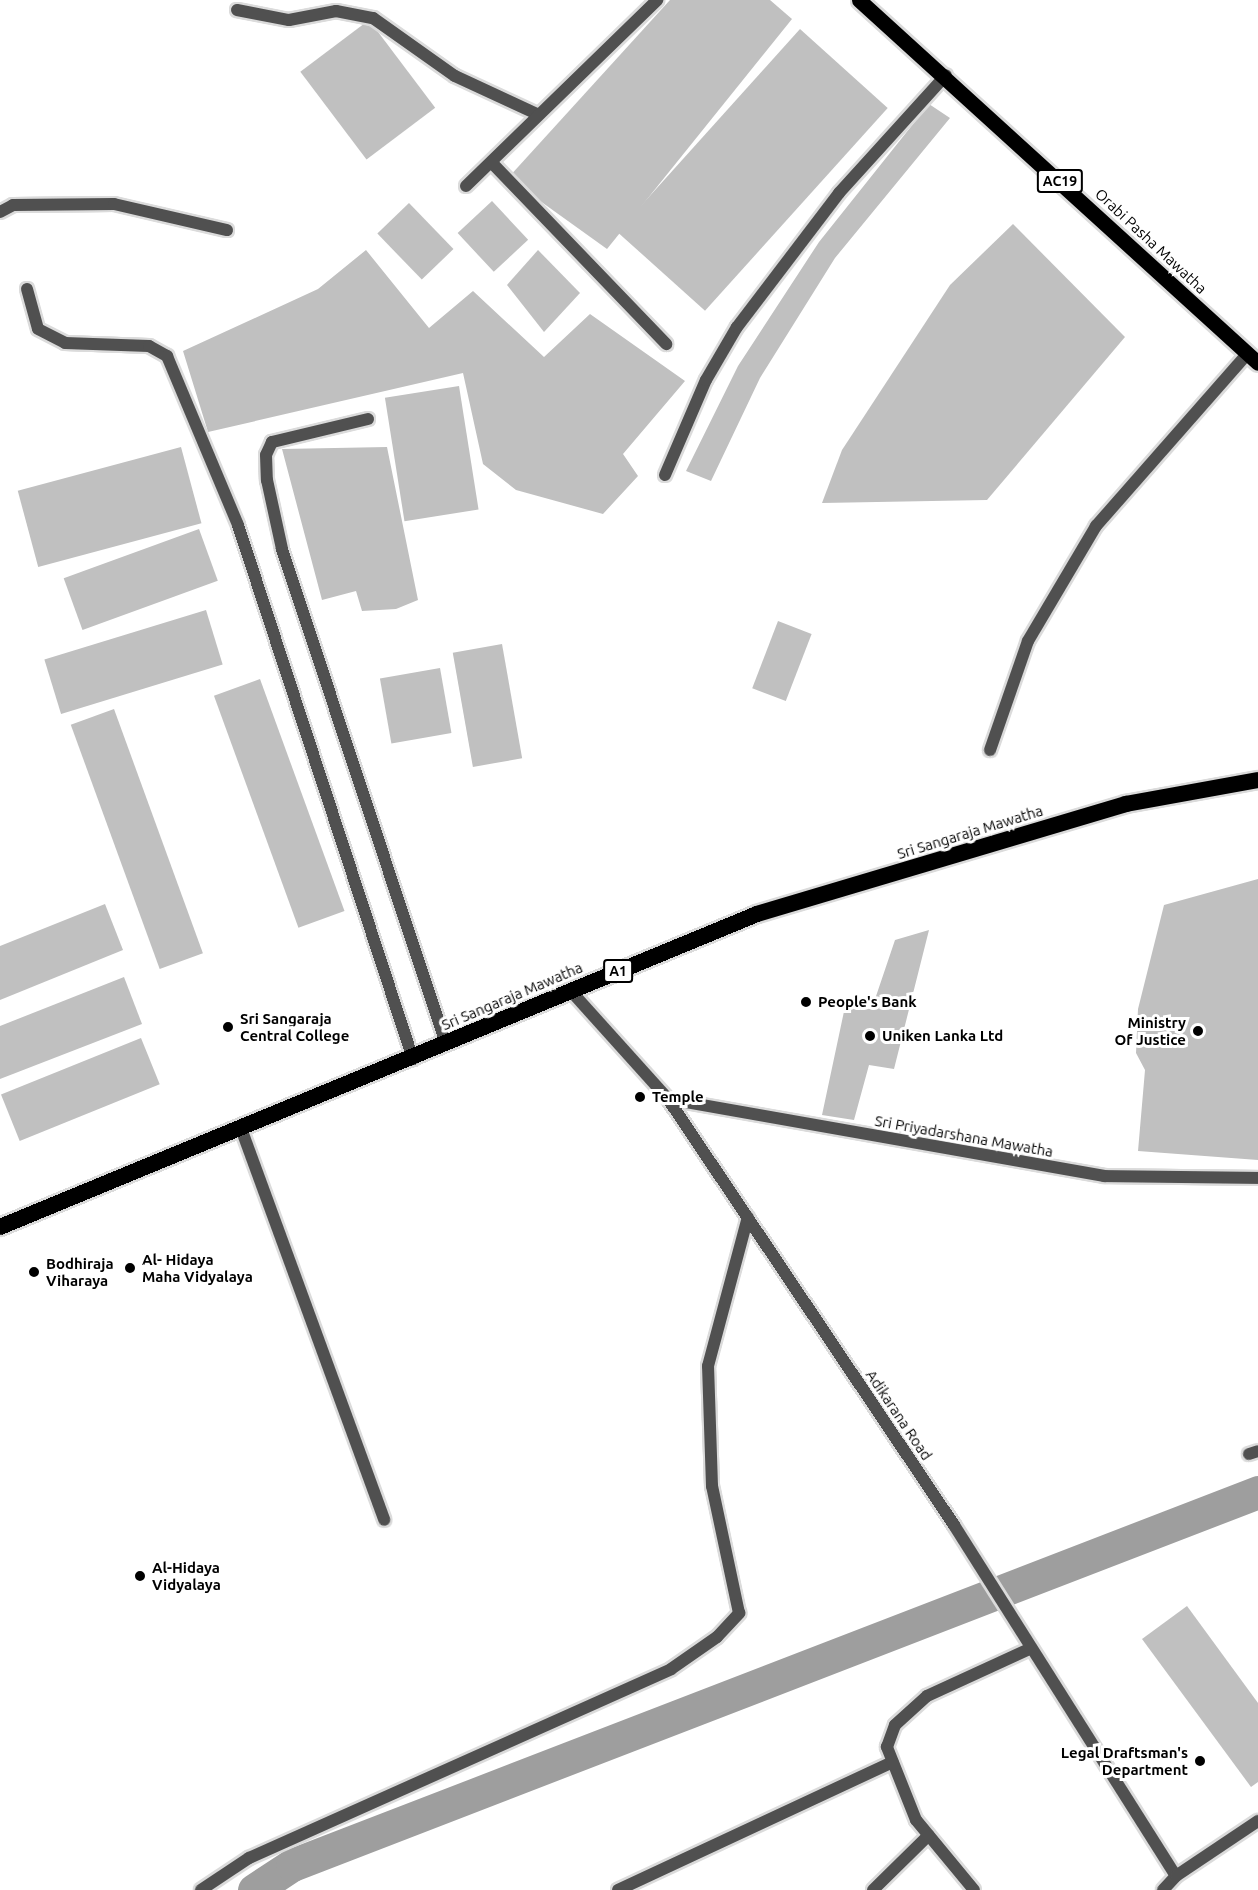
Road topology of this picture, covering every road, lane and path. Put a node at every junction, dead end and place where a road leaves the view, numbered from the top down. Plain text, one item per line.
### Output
1 (657, 0) edge
2 (859, 0) edge
3 (237, 10) dead end
4 (945, 75) junction
5 (537, 114) junction
6 (493, 164) junction
7 (466, 186) dead end
8 (0, 212) edge
9 (227, 230) dead end
10 (27, 290) dead end
11 (666, 344) dead end
12 (1252, 358) edge
13 (368, 418) dead end
14 (665, 475) dead end
15 (990, 750) dead end
16 (1258, 780) edge
17 (570, 990) junction
18 (446, 1044) junction
19 (413, 1059) junction
20 (668, 1099) junction
21 (242, 1131) junction
22 (1258, 1178) edge
23 (748, 1217) junction
24 (0, 1227) edge
25 (384, 1520) dead end
26 (1029, 1649) junction
27 (893, 1762) junction
28 (1258, 1821) edge
29 (929, 1835) junction
30 (1176, 1876) junction
31 (201, 1890) edge
32 (618, 1890) edge
33 (873, 1890) edge
34 (975, 1890) edge
35 (1163, 1890) edge

1 - 5 street
2 - 4 main road, Orabi Pasha Mawatha / AC19
3 - 5 street
4 - 12 main road, Orabi Pasha Mawatha / AC19
4 - 14 street
5 - 6 street
6 - 7 street
6 - 11 street
8 - 9 street
10 - 19 street
12 - 15 street
13 - 18 street
16 - 17 highway, Sri Sangaraja Mawatha / A1
17 - 18 highway, Sri Sangaraja Mawatha / A1
17 - 20 street, Adikarana Road
18 - 19 highway, Sri Sangaraja Mawatha / A1
19 - 21 highway, Sri Sangaraja Mawatha / A1
20 - 22 street, Sri Priyadarshana Mawatha
20 - 23 street, Adikarana Road
21 - 24 highway, Sri Sangaraja Mawatha / A1
21 - 25 street
23 - 26 street, Adikarana Road
23 - 31 street
26 - 27 street
26 - 30 street, Adikarana Road
27 - 29 street
27 - 32 street
28 - 30 street
29 - 33 street
29 - 34 street
30 - 35 street

